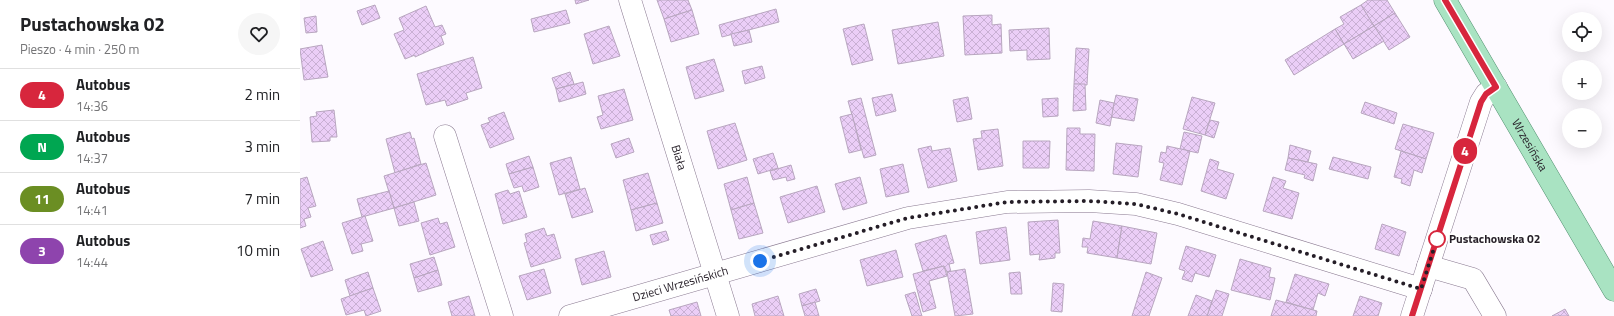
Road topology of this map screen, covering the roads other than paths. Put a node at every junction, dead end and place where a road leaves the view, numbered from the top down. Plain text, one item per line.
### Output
1 (630, 0) edge
2 (1446, 0) edge
3 (1496, 87) junction
4 (445, 136) dead end
5 (1428, 266) junction
6 (715, 274) junction
7 (1421, 289) junction
8 (1614, 290) edge
9 (502, 316) edge
10 (570, 316) edge
11 (728, 316) edge
12 (1412, 316) edge
13 (1495, 316) edge

1 - 6 street, Biała
2 - 3 main road, Wrzesińska
3 - 5 street
3 - 8 main road, Wrzesińska
4 - 9 street
5 - 7 street
5 - 13 street
6 - 7 street, Dzieci Wrzesińskich
6 - 10 street, Dzieci Wrzesińskich
6 - 11 street, Biała
7 - 12 street

